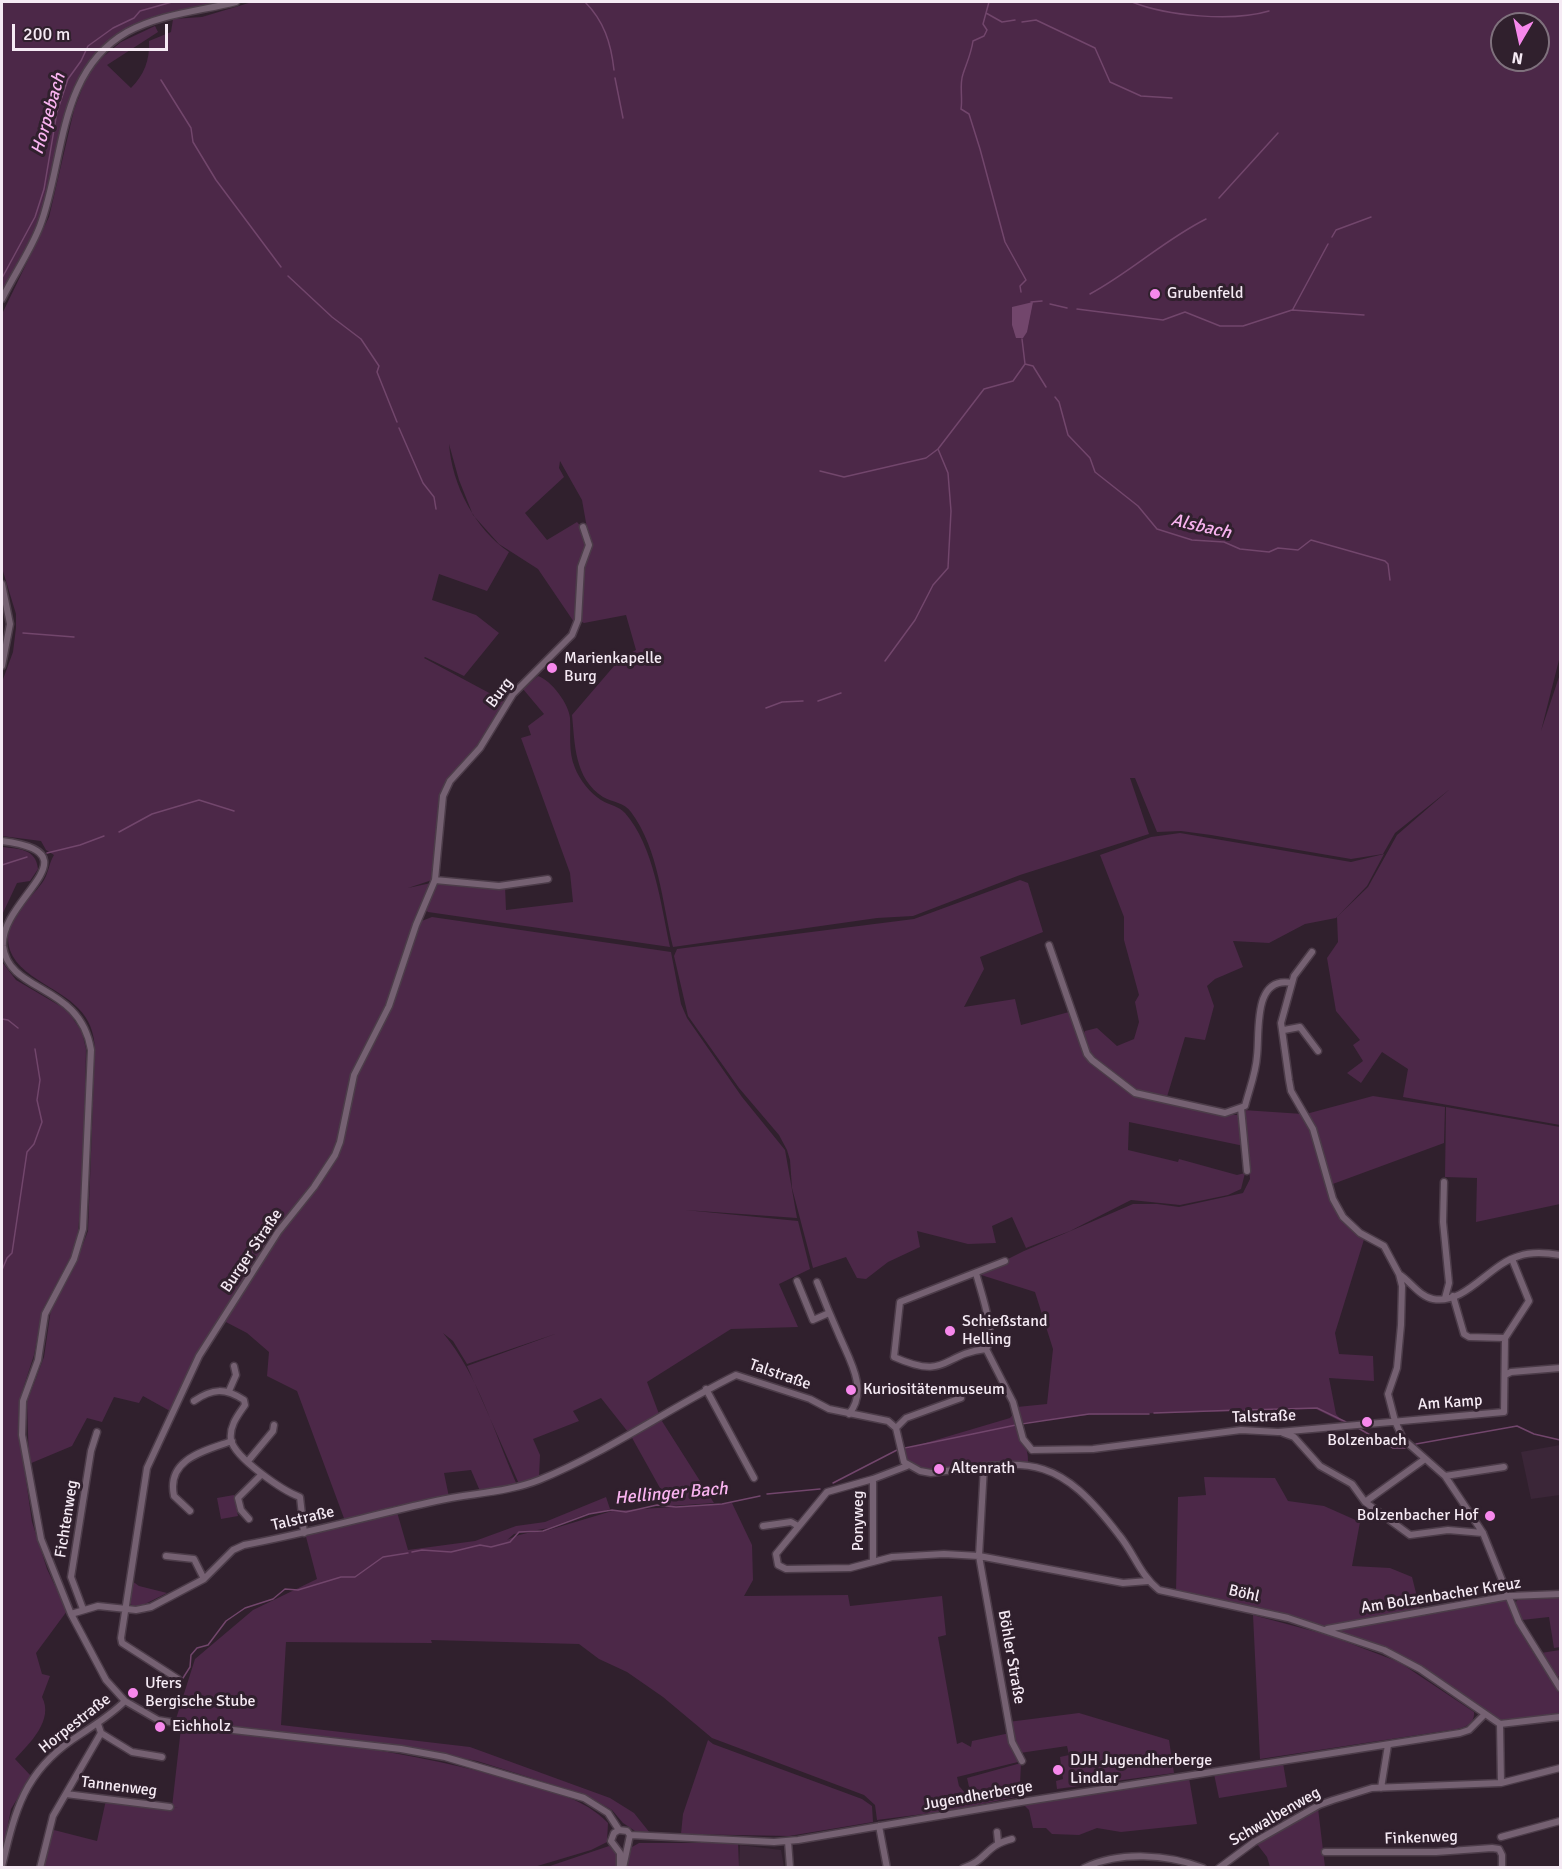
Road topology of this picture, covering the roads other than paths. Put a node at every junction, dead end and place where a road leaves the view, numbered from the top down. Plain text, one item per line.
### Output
1 (237, 2) edge
2 (2, 299) edge
3 (583, 526) dead end
4 (2, 584) edge
5 (2, 666) edge
6 (2, 841) edge
7 (548, 879) dead end
8 (435, 880) junction
9 (421, 913) joint
10 (1049, 945) dead end
11 (1312, 952) dead end
12 (1292, 983) junction
13 (1284, 1030) junction
14 (1318, 1051) dead end
15 (1241, 1108) junction
16 (1247, 1171) dead end
17 (1444, 1182) dead end
18 (1560, 1255) edge
19 (1512, 1259) junction
20 (1005, 1261) dead end
21 (976, 1273) junction
22 (1399, 1274) junction
23 (797, 1281) dead end
24 (817, 1282) dead end
25 (1453, 1296) junction
26 (1445, 1298) junction
27 (829, 1313) junction
28 (1505, 1338) junction
29 (986, 1349) junction
30 (234, 1366) dead end
31 (1560, 1368) edge
32 (1505, 1375) junction
33 (706, 1389) junction
34 (229, 1391) junction
35 (961, 1398) dead end
36 (194, 1401) dead end
37 (849, 1414) junction
38 (1395, 1421) junction
39 (274, 1425) dead end
40 (896, 1428) junction
41 (98, 1432) dead end
42 (1278, 1432) junction
43 (232, 1441) junction
44 (1032, 1450) junction
45 (1425, 1460) junction
46 (248, 1461) junction
47 (1030, 1464) junction
48 (908, 1466) junction
49 (984, 1466) junction
50 (1504, 1467) dead end
51 (262, 1474) junction
52 (1445, 1476) junction
53 (754, 1478) dead end
54 (873, 1479) junction
55 (1365, 1502) junction
56 (190, 1511) dead end
57 (249, 1519) dead end
58 (763, 1526) dead end
59 (798, 1526) junction
60 (304, 1533) junction
61 (1483, 1533) junction
62 (166, 1556) dead end
63 (979, 1556) junction
64 (873, 1562) junction
65 (204, 1579) junction
66 (1148, 1581) junction
67 (1560, 1594) edge
68 (1509, 1596) junction
69 (83, 1609) junction
70 (125, 1610) junction
71 (71, 1614) junction
72 (1326, 1629) junction
73 (178, 1678) dead end
74 (1560, 1688) edge
75 (125, 1701) junction
76 (1484, 1715) junction
77 (1560, 1717) edge
78 (98, 1724) junction
79 (1500, 1724) junction
80 (101, 1733) junction
81 (1388, 1745) junction
82 (162, 1757) dead end
83 (1022, 1761) dead end
84 (1560, 1768) edge
85 (1500, 1784) junction
86 (1381, 1788) junction
87 (66, 1794) junction
88 (170, 1807) dead end
89 (1560, 1821) edge
90 (879, 1826) junction
91 (619, 1830) junction
92 (997, 1832) dead end
93 (1501, 1837) dead end
94 (1012, 1839) dead end
95 (630, 1841) junction
96 (788, 1841) junction
97 (998, 1842) junction
98 (618, 1849) junction
99 (1325, 1852) dead end
100 (2, 1866) edge
101 (40, 1868) edge
102 (622, 1868) edge
103 (790, 1868) edge
104 (887, 1868) edge
105 (963, 1868) edge
106 (1084, 1868) edge
107 (1203, 1868) edge
108 (1219, 1868) edge
109 (1502, 1868) edge

1 - 2 street
3 - 8 street, Burg
4 - 5 street
6 - 71 street
7 - 8 street
8 - 9 street, Burg
9 - 70 street, Burger Straße
10 - 15 street
11 - 12 street
12 - 13 street
12 - 15 street
13 - 14 street
13 - 22 street
15 - 16 street
17 - 26 street
18 - 19 street
19 - 25 street
19 - 28 street
20 - 21 street
21 - 29 street
21 - 29 street
22 - 26 street
22 - 38 street
23 - 27 street
24 - 27 street
25 - 26 street
25 - 28 street
27 - 37 street
28 - 32 street, Am Kamp
29 - 44 street
30 - 34 street
31 - 32 street
32 - 38 street, Am Kamp
33 - 37 street, Talstraße
33 - 53 street
33 - 60 street, Talstraße
34 - 36 street
34 - 43 street
35 - 40 street
37 - 40 street, Talstraße
38 - 42 street, Talstraße
38 - 45 street
39 - 46 street
40 - 48 street
41 - 69 street, Fichtenweg
42 - 44 street, Talstraße
42 - 55 street
43 - 46 street
43 - 56 street
44 - 47 street
45 - 52 street
45 - 55 street
46 - 51 street
47 - 49 street
47 - 66 street
48 - 49 street
48 - 54 street, Ponyweg
49 - 63 street, Böhler Straße
50 - 52 street
51 - 57 street
51 - 60 street
52 - 61 street
54 - 59 street, Ponyweg
54 - 64 street, Ponyweg
55 - 61 street
58 - 59 street
59 - 64 street, Ponyweg
60 - 65 street, Talstraße
61 - 68 street
62 - 65 street
63 - 64 street
63 - 66 street
63 - 83 street, Böhler Straße
65 - 70 street, Talstraße
66 - 72 street, Böhl
67 - 68 street, Am Bolzenbacher Kreuz
68 - 72 street, Am Bolzenbacher Kreuz
68 - 74 street
69 - 70 street, Talstraße
69 - 71 street, Talstraße
70 - 73 street
71 - 75 street
72 - 76 street, Böhl
75 - 78 street, Horpestraße
75 - 91 street
76 - 79 street, Böhl
76 - 81 street, Jugendherberge
77 - 79 street
78 - 80 street
78 - 100 street, Horpestraße
79 - 85 street
80 - 82 street
80 - 87 street
81 - 86 street
81 - 90 street, Jugendherberge
84 - 85 street, Schwalbenweg
85 - 86 street, Schwalbenweg
86 - 108 street, Schwalbenweg
87 - 88 street, Tannenweg
87 - 101 street
89 - 93 street
90 - 96 street, Jugendherberge
90 - 104 street
91 - 95 street
91 - 98 street
92 - 97 street
94 - 97 street
95 - 96 street, Jugendherberge
95 - 98 street
95 - 102 street
96 - 103 street
97 - 105 street
98 - 102 street
99 - 109 street, Finkenweg
106 - 107 street

